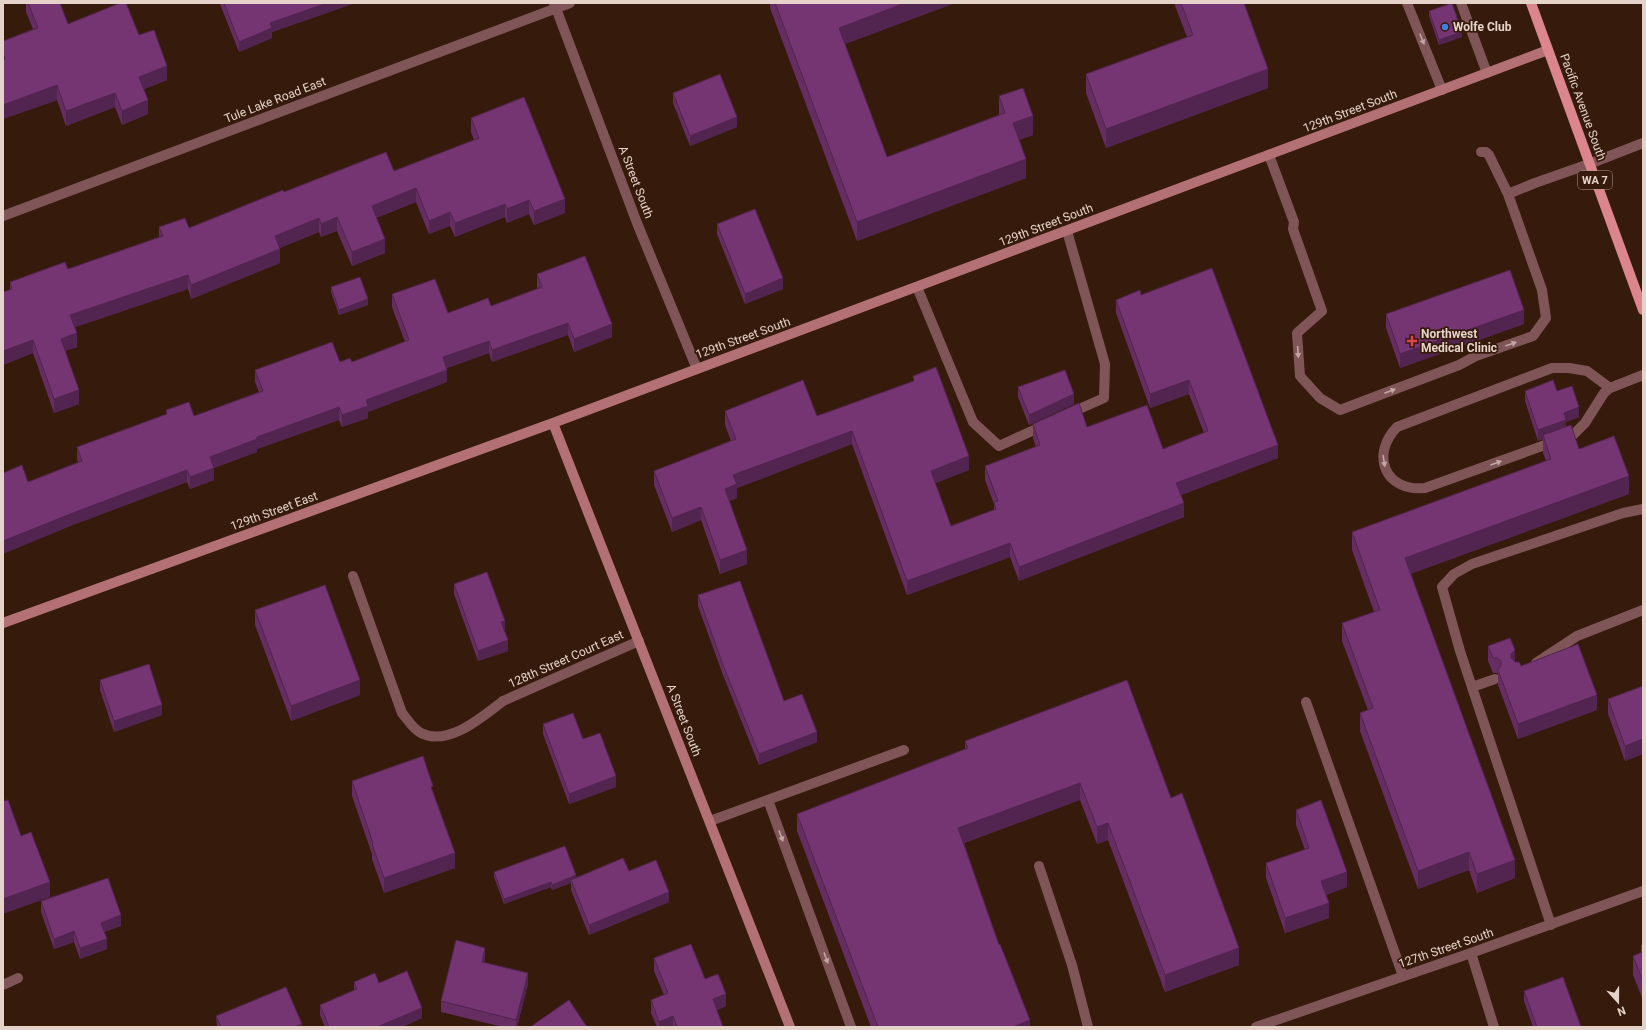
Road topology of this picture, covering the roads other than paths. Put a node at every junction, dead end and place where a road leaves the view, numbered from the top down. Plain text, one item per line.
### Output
1 (570, 3) edge
2 (1407, 3) edge
3 (1461, 3) edge
4 (1531, 3) edge
5 (555, 6) edge
6 (1548, 50) junction
7 (1487, 73) junction
8 (1442, 90) junction
9 (1643, 143) edge
10 (1481, 152) dead end
11 (1269, 155) junction
12 (1589, 164) junction
13 (1508, 194) junction
14 (3, 216) edge
15 (1067, 231) junction
16 (917, 287) junction
17 (1643, 310) edge
18 (697, 369) junction
19 (1643, 375) edge
20 (1610, 388) junction
21 (553, 423) junction
22 (1643, 509) edge
23 (353, 576) dead end
24 (1643, 610) edge
25 (3, 623) edge
26 (639, 641) junction
27 (1528, 667) edge
28 (1495, 679) edge
29 (1472, 687) junction
30 (1306, 702) dead end
31 (904, 750) dead end
32 (768, 800) junction
33 (710, 821) junction
34 (1039, 866) dead end
35 (1643, 891) edge
36 (1551, 925) junction
37 (1472, 953) junction
38 (1402, 976) junction
39 (18, 978) dead end
40 (3, 985) edge
41 (790, 1027) edge
42 (851, 1027) edge
43 (1088, 1027) edge
44 (1256, 1027) edge
45 (1494, 1027) edge

1 - 5 street, Tule Lake Road East
2 -> 8 street
3 - 7 street
4 - 6 main road, Pacific Avenue South / WA 7
5 - 14 street, Tule Lake Road East
5 - 18 street, A Street South
6 - 7 street, 129th Street South
6 - 12 main road, Pacific Avenue South / WA 7
7 - 8 street, 129th Street South
8 - 11 street, 129th Street South
9 - 12 street
10 - 13 street
11 -> 13 street
11 - 15 street, 129th Street South
12 - 13 street
12 - 17 main road, Pacific Avenue South / WA 7
15 - 16 street, 129th Street South
15 - 16 street
16 - 18 street, 129th Street South
18 - 21 street, 129th Street South
19 - 20 street
20 -> 20 street
21 - 25 street, 129th Street East
21 - 26 street, A Street South
22 - 29 street
23 - 26 street, 128th Street Court East
24 - 27 street
26 - 33 street, A Street South
28 - 29 street
29 - 36 street
30 - 38 street
31 - 32 street
32 - 33 street
32 -> 42 street
33 - 41 street, A Street South
34 - 43 street
35 - 36 street, 127th Street South
36 - 37 street, 127th Street South
37 - 38 street, 127th Street South
37 - 45 street
38 - 44 street, 127th Street South
39 - 40 street

